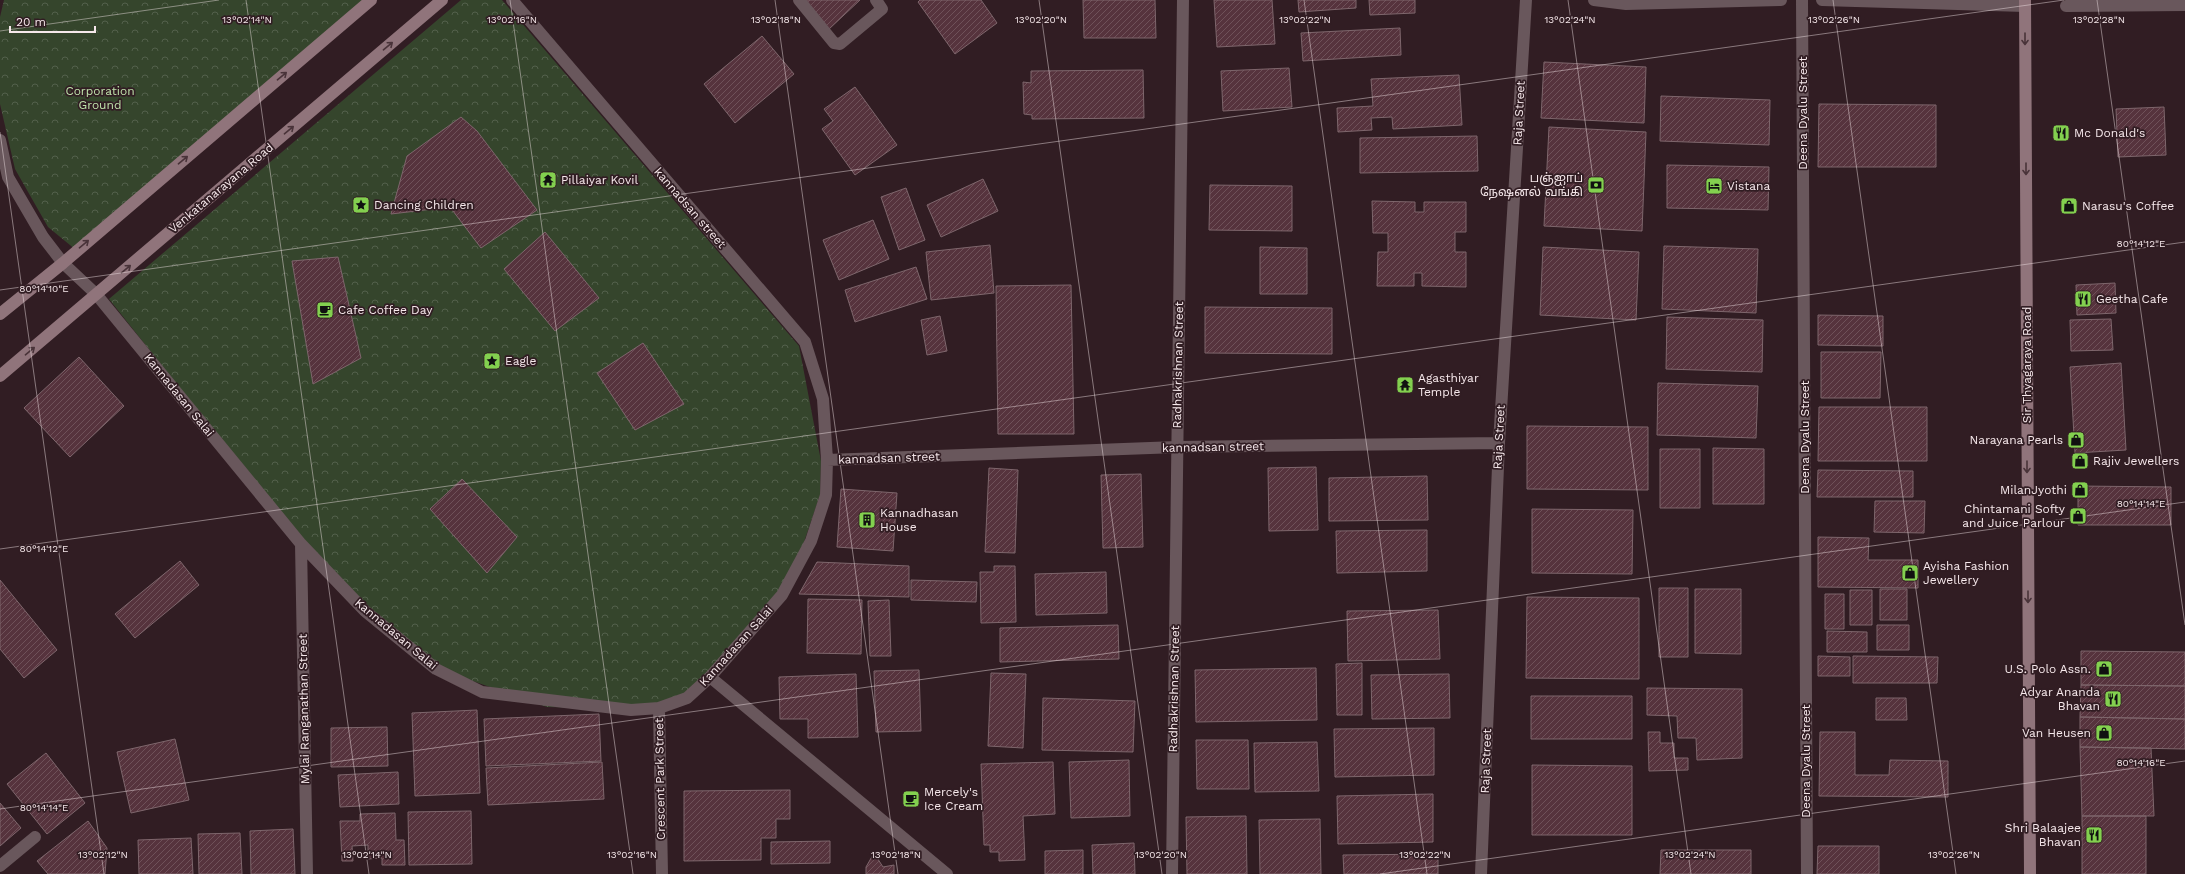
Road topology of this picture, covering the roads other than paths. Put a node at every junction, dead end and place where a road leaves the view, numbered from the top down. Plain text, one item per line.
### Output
1 (371, 0) edge
2 (442, 0) edge
3 (512, 0) edge
4 (800, 0) edge
5 (876, 0) edge
6 (1183, 0) edge
7 (1526, 0) edge
8 (1594, 0) edge
9 (1781, 0) edge
10 (1802, 0) edge
11 (1822, 0) edge
12 (1626, 2) edge
13 (2025, 3) edge
14 (2185, 5) edge
15 (2066, 6) dead end
16 (0, 140) edge
17 (63, 263) junction
18 (96, 294) junction
19 (0, 314) edge
20 (0, 376) edge
21 (1499, 443) junction
22 (1177, 447) junction
23 (828, 460) junction
24 (301, 544) junction
25 (710, 677) junction
26 (659, 708) junction
27 (35, 837) dead end
28 (0, 866) edge
29 (307, 874) edge
30 (662, 874) edge
31 (947, 874) edge
32 (1172, 874) edge
33 (1481, 874) edge
34 (1807, 874) edge
35 (2030, 874) edge

17 -> 1 main road
18 -> 2 main road, Venkatanarayana Road
3 - 23 street, kannadsan street
4 - 5 street
6 - 22 street, Radhakrishnan Street
7 - 21 street, Raja Street
8 - 12 street
9 - 12 street
10 - 34 street, Deena Dyalu Street
11 - 13 street
13 -> 35 main road, Sir Thyagaraya Road
14 - 15 street
16 - 17 street, Kannadasan Salai
17 - 18 street, Kannadasan Salai
17 - 19 main road
20 -> 18 main road, Venkatanarayana Road
18 - 24 street, Kannadasan Salai
21 - 22 street, kannadsan street
21 - 33 street, Raja Street
22 - 23 street, kannadsan street
22 - 32 street, Radhakrishnan Street
23 - 25 street, Kannadasan Salai
24 - 26 street, Kannadasan Salai
24 - 29 street, Mylai Ranganathan Street
25 - 26 street, Kannadasan Salai
25 - 31 street
26 - 30 street, Crescent Park Street
27 - 28 street

